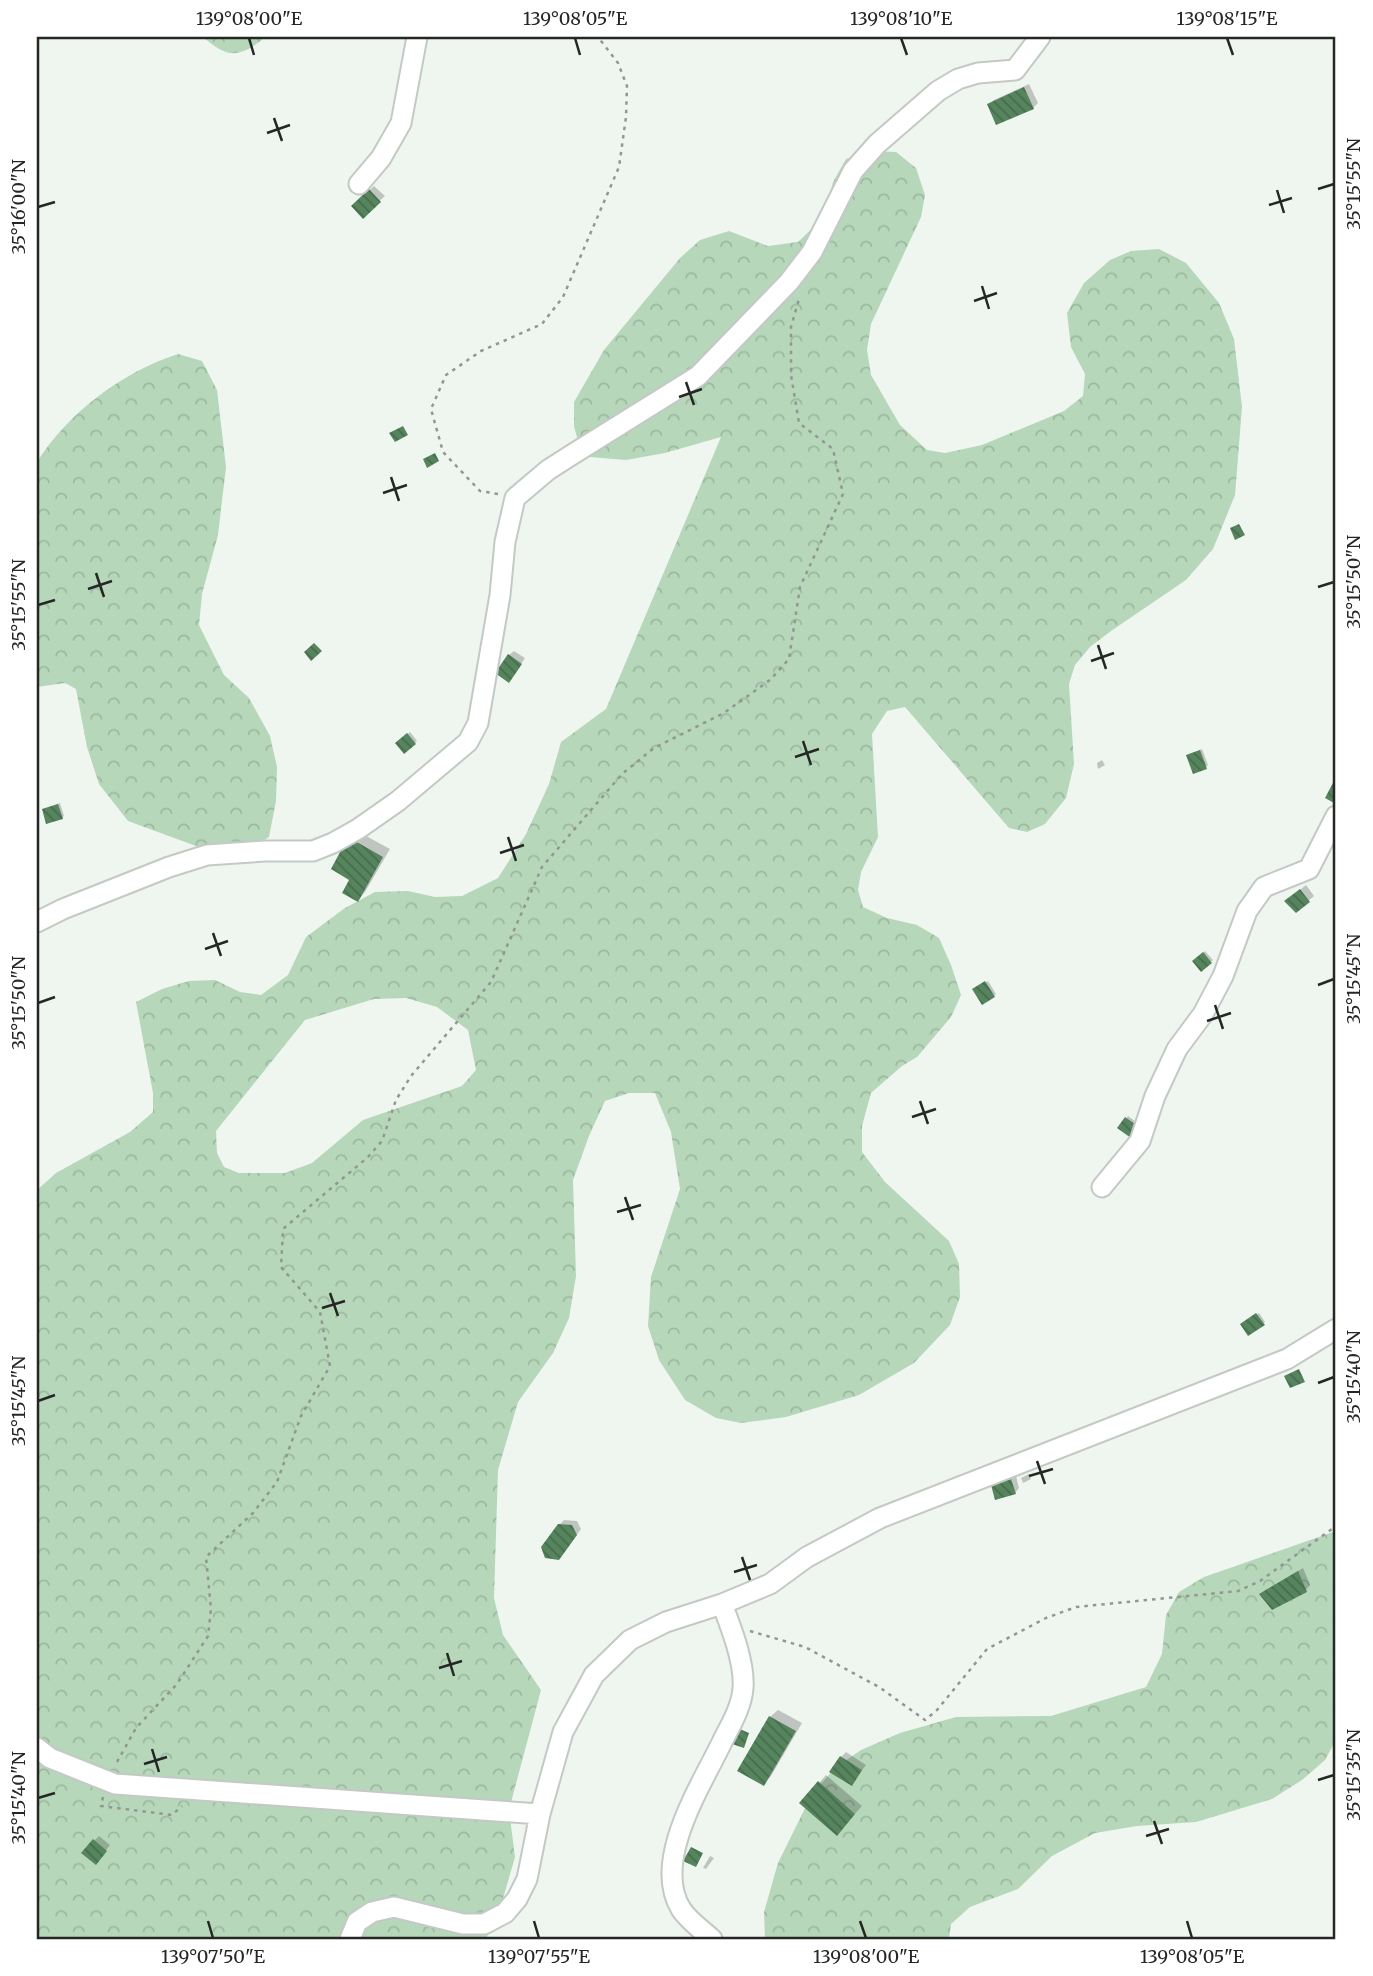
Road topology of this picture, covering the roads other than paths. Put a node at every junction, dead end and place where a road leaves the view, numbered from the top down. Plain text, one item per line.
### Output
1 (416, 37) edge
2 (1040, 37) edge
3 (359, 184) dead end
4 (1336, 816) edge
5 (37, 922) edge
6 (1102, 1186) dead end
7 (1336, 1329) edge
8 (722, 1604) junction
9 (37, 1748) edge
10 (540, 1814) junction
11 (350, 1939) edge
12 (712, 1939) edge

1 - 3 street
2 - 5 street
4 - 6 street
7 - 8 street
8 - 10 street
8 - 12 street
9 - 10 street
10 - 11 street

